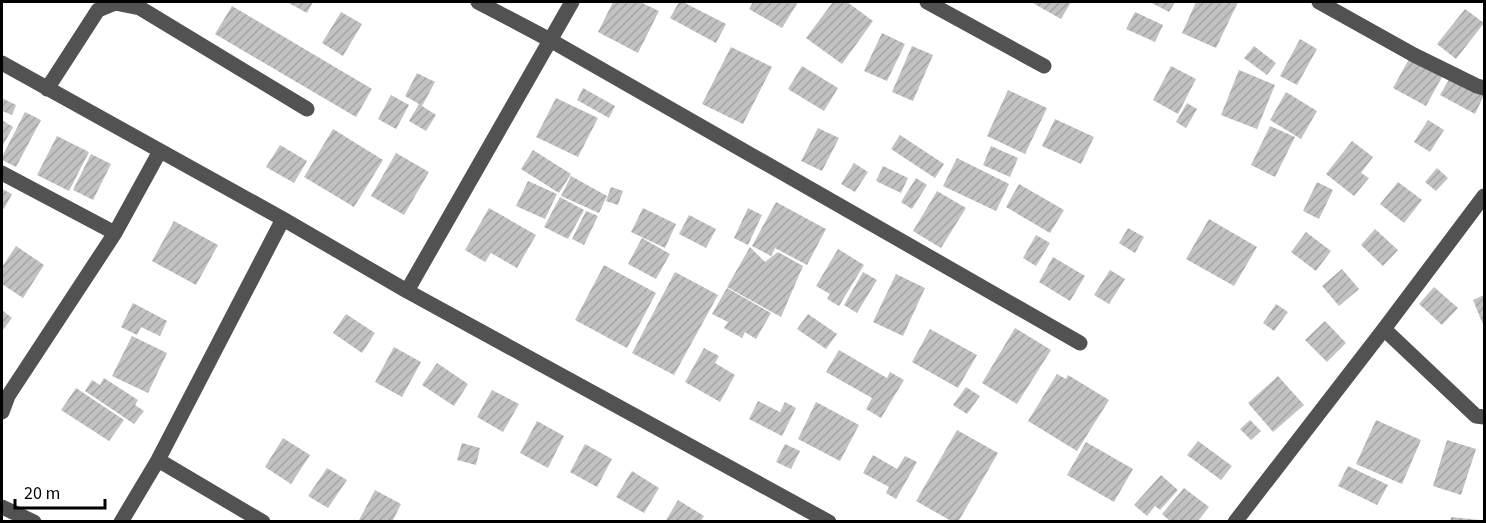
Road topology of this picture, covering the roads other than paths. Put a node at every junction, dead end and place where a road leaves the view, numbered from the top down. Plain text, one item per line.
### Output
1 (478, 2) edge
2 (572, 2) edge
3 (927, 2) edge
4 (1319, 2) edge
5 (550, 40) junction
6 (2, 63) edge
7 (1044, 66) dead end
8 (1485, 88) edge
9 (47, 89) junction
10 (307, 109) dead end
11 (160, 151) junction
12 (2, 173) edge
13 (1485, 196) edge
14 (283, 219) junction
15 (116, 233) junction
16 (407, 291) junction
17 (1384, 328) junction
18 (1080, 343) dead end
19 (5, 394) edge
20 (2, 412) edge
21 (1485, 417) edge
22 (158, 460) junction
23 (2, 507) edge
24 (34, 522) edge
25 (121, 522) edge
26 (263, 522) edge
27 (829, 522) edge
28 (1235, 522) edge

1 - 5 street
2 - 5 street
3 - 7 street
4 - 8 street
5 - 16 street
5 - 18 street
6 - 9 street
9 - 10 street
9 - 11 street
11 - 14 street
11 - 15 street
12 - 15 street
13 - 17 street
14 - 16 street
14 - 22 street
15 - 19 street
16 - 27 street
17 - 21 street
17 - 28 street
19 - 20 street
22 - 25 street
22 - 26 street
23 - 24 street

